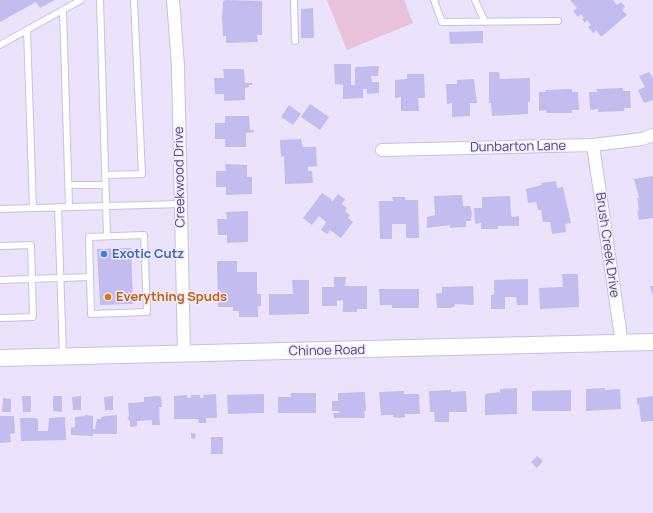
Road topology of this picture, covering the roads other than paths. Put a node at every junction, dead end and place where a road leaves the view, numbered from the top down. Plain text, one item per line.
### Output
1 (81, 0) edge
2 (100, 0) edge
3 (134, 0) edge
4 (173, 0) edge
5 (294, 0) edge
6 (434, 0) edge
7 (475, 0) edge
8 (63, 10) junction
9 (558, 21) dead end
10 (485, 22) junction
11 (27, 30) junction
12 (295, 41) dead end
13 (0, 45) edge
14 (653, 135) edge
15 (593, 145) junction
16 (382, 150) dead end
17 (105, 175) junction
18 (105, 184) junction
19 (68, 186) junction
20 (181, 204) junction
21 (106, 206) junction
22 (58, 207) junction
23 (69, 207) junction
24 (33, 208) junction
25 (0, 209) edge
26 (107, 236) junction
27 (0, 246) edge
28 (90, 277) junction
29 (61, 278) junction
30 (32, 279) junction
31 (0, 280) edge
32 (0, 318) edge
33 (653, 342) edge
34 (622, 344) junction
35 (184, 354) junction
36 (63, 356) junction
37 (0, 358) edge

1 - 8 lane
2 - 17 lane
3 - 17 lane
4 - 20 street, Creekwood Drive
5 - 12 lane
6 - 10 lane
7 - 10 lane
8 - 11 lane
8 - 19 lane
9 - 10 lane
11 - 13 lane
11 - 24 lane
14 - 15 street, Dunbarton Lane
15 - 16 street, Dunbarton Lane
15 - 34 street, Brush Creek Drive
17 - 18 lane
18 - 19 lane
18 - 21 lane
19 - 23 lane
20 - 21 lane
20 - 35 street, Creekwood Drive
21 - 23 lane
21 - 26 lane
22 - 23 lane
22 - 24 lane
22 - 29 lane
24 - 25 lane
26 - 28 lane
26 - 28 lane
27 - 30 lane
28 - 29 lane
29 - 30 lane
29 - 36 lane
30 - 31 lane
30 - 32 lane
33 - 34 street, Chinoe Road
34 - 35 street, Chinoe Road
35 - 36 street, Chinoe Road
36 - 37 street, Chinoe Road

